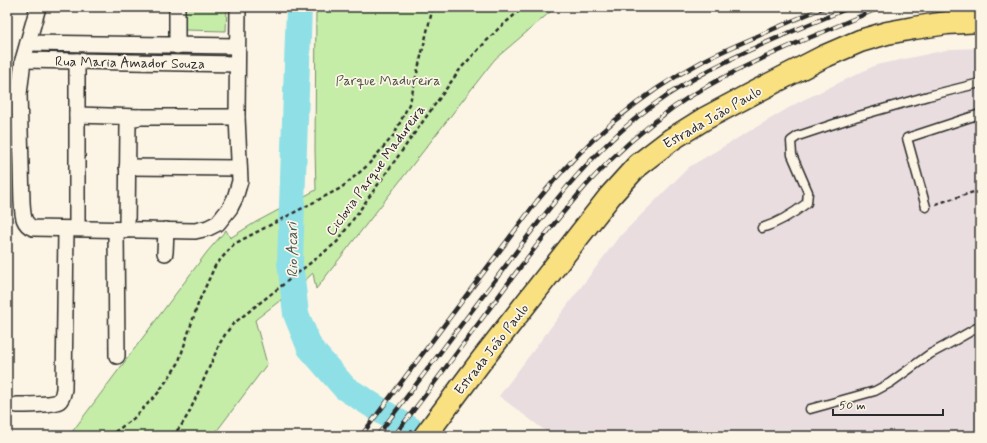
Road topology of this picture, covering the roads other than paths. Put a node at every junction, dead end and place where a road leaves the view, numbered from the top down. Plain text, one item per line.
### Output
1 (38, 7) edge
2 (177, 7) edge
3 (238, 7) edge
4 (980, 21) edge
5 (28, 43) junction
6 (177, 46) junction
7 (237, 46) junction
8 (23, 60) junction
9 (77, 61) junction
10 (237, 64) junction
11 (980, 83) edge
12 (19, 94) junction
13 (7, 103) edge
14 (980, 114) edge
15 (77, 115) junction
16 (237, 117) junction
17 (138, 118) junction
18 (127, 167) junction
19 (239, 168) junction
20 (926, 207) road end
21 (762, 228) dead end
22 (72, 229) junction
23 (122, 230) junction
24 (166, 230) junction
25 (165, 253) dead end
26 (980, 326) edge
27 (117, 356) dead end
28 (17, 405) dead end
29 (810, 409) dead end
30 (425, 436) edge

1 - 5 street
2 - 6 street
3 - 7 street
4 - 30 main road, Estrada João Paulo
5 - 6 street, Rua Maria Amador Souza
5 - 8 street
6 - 7 street, Rua Maria Amador Souza
7 - 10 street
8 - 9 street, Rua Maria Amador Souza
8 - 12 street
9 - 10 street, Rua Maria Amador Souza
9 - 15 street
10 - 16 street
11 - 21 lane
12 - 13 street
12 - 22 street
14 - 20 lane
15 - 17 street
15 - 22 street
16 - 17 street
16 - 19 street
17 - 18 street
18 - 19 street
18 - 23 street
19 - 24 street
22 - 23 street
22 - 28 street
23 - 24 street
23 - 27 street
24 - 25 street
26 - 29 lane

